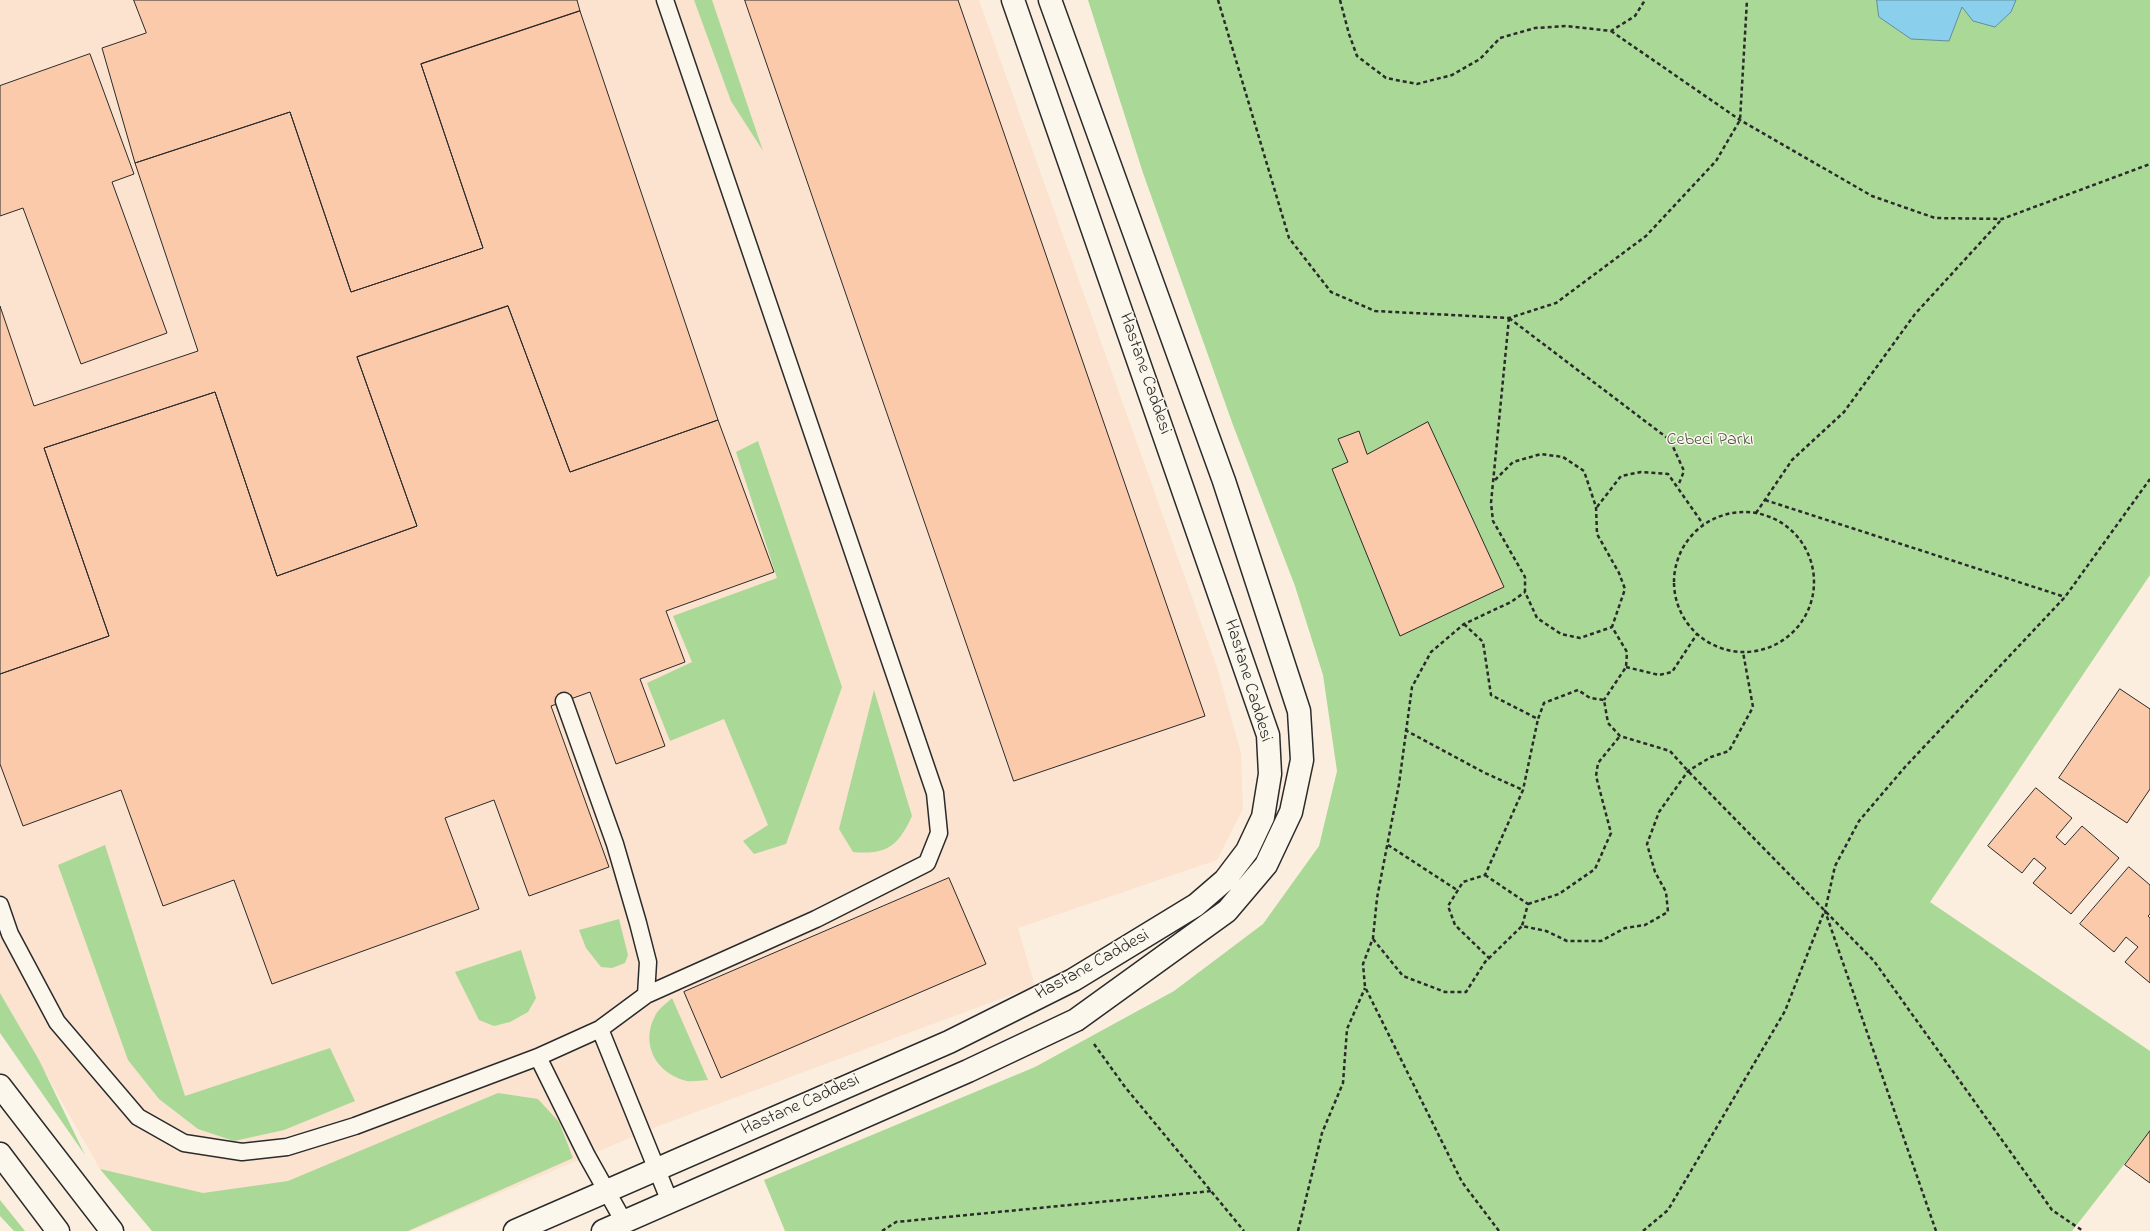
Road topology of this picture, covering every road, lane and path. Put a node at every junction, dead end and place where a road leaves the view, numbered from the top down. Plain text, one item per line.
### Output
1 (665, 0) edge
2 (1013, 0) edge
3 (1050, 0) edge
4 (1218, 0) edge
5 (1340, 0) edge
6 (1645, 0) edge
7 (1747, 0) edge
8 (1611, 31) junction
9 (1740, 120) junction
10 (2150, 164) edge
11 (2002, 219) junction
12 (1509, 318) junction
13 (2150, 479) edge
14 (1495, 480) junction
15 (1678, 486) junction
16 (1765, 500) junction
17 (1596, 507) junction
18 (1756, 513) junction
19 (1703, 524) junction
20 (1525, 592) junction
21 (2065, 597) junction
22 (1464, 624) junction
23 (1612, 627) junction
24 (1697, 634) junction
25 (1743, 652) junction
26 (1626, 667) junction
27 (1604, 700) junction
28 (564, 701) dead end
29 (1538, 719) junction
30 (1405, 730) junction
31 (1620, 736) junction
32 (1688, 771) junction
33 (1523, 790) junction
34 (1388, 845) junction
35 (1484, 876) junction
36 (1457, 890) junction
37 (1528, 904) junction
38 (0, 905) edge
39 (1825, 911) junction
40 (1522, 926) junction
41 (1373, 938) junction
42 (1490, 959) junction
43 (1365, 987) junction
44 (646, 995) junction
45 (1076, 1020) junction
46 (600, 1029) junction
47 (538, 1057) junction
48 (0, 1086) edge
49 (0, 1154) edge
50 (657, 1170) junction
51 (1212, 1191) junction
52 (607, 1192) junction
53 (670, 1202) junction
54 (624, 1222) junction
55 (58, 1231) edge
56 (112, 1231) edge
57 (515, 1231) edge
58 (603, 1231) edge
59 (882, 1231) edge
60 (1244, 1231) edge
61 (1298, 1231) edge
62 (1499, 1231) edge
63 (1643, 1231) edge
64 (1936, 1231) edge
65 (2083, 1231) edge

1 - 44 lane
2 - 50 main road, Hastane Caddesi
3 - 45 main road, Hastane Caddesi
4 - 12 path
5 - 8 path
6 - 8 path
7 - 9 path
8 - 9 path
9 - 11 path
9 - 12 path
10 - 11 path
11 - 16 path
12 - 14 path
12 - 15 path
13 - 21 path
14 - 17 path
14 - 20 path
15 - 17 path
15 - 19 path
16 - 18 path
16 - 21 path
17 - 23 path
18 - 19 path
18 - 25 path
19 - 24 path
20 - 22 path
20 - 23 path
21 - 39 path
22 - 29 path
22 - 30 path
23 - 26 path
24 - 25 path
24 - 26 path
25 - 32 path
26 - 27 path
27 - 29 path
27 - 31 path
28 - 44 lane
29 - 33 path
30 - 33 path
30 - 34 path
31 - 32 path
31 - 37 path
32 - 39 path
32 - 40 path
33 - 35 path
34 - 36 path
34 - 41 path
35 - 36 path
35 - 37 path
36 - 42 path
37 - 40 path
38 - 47 lane
39 - 63 path
39 - 64 path
39 - 65 path
40 - 42 path
41 - 42 path
41 - 43 path
43 - 61 path
43 - 62 path
44 - 46 lane
45 - 51 path
45 - 53 main road, Hastane Caddesi
46 - 47 lane
46 - 50 lane
47 - 52 lane
48 - 56 main road
49 - 55 main road
50 - 52 main road, Hastane Caddesi
50 - 53 lane
51 - 59 path
51 - 60 path
52 - 54 lane
52 - 57 main road, Hastane Caddesi
53 - 54 main road, Hastane Caddesi
54 - 58 main road, Hastane Caddesi

